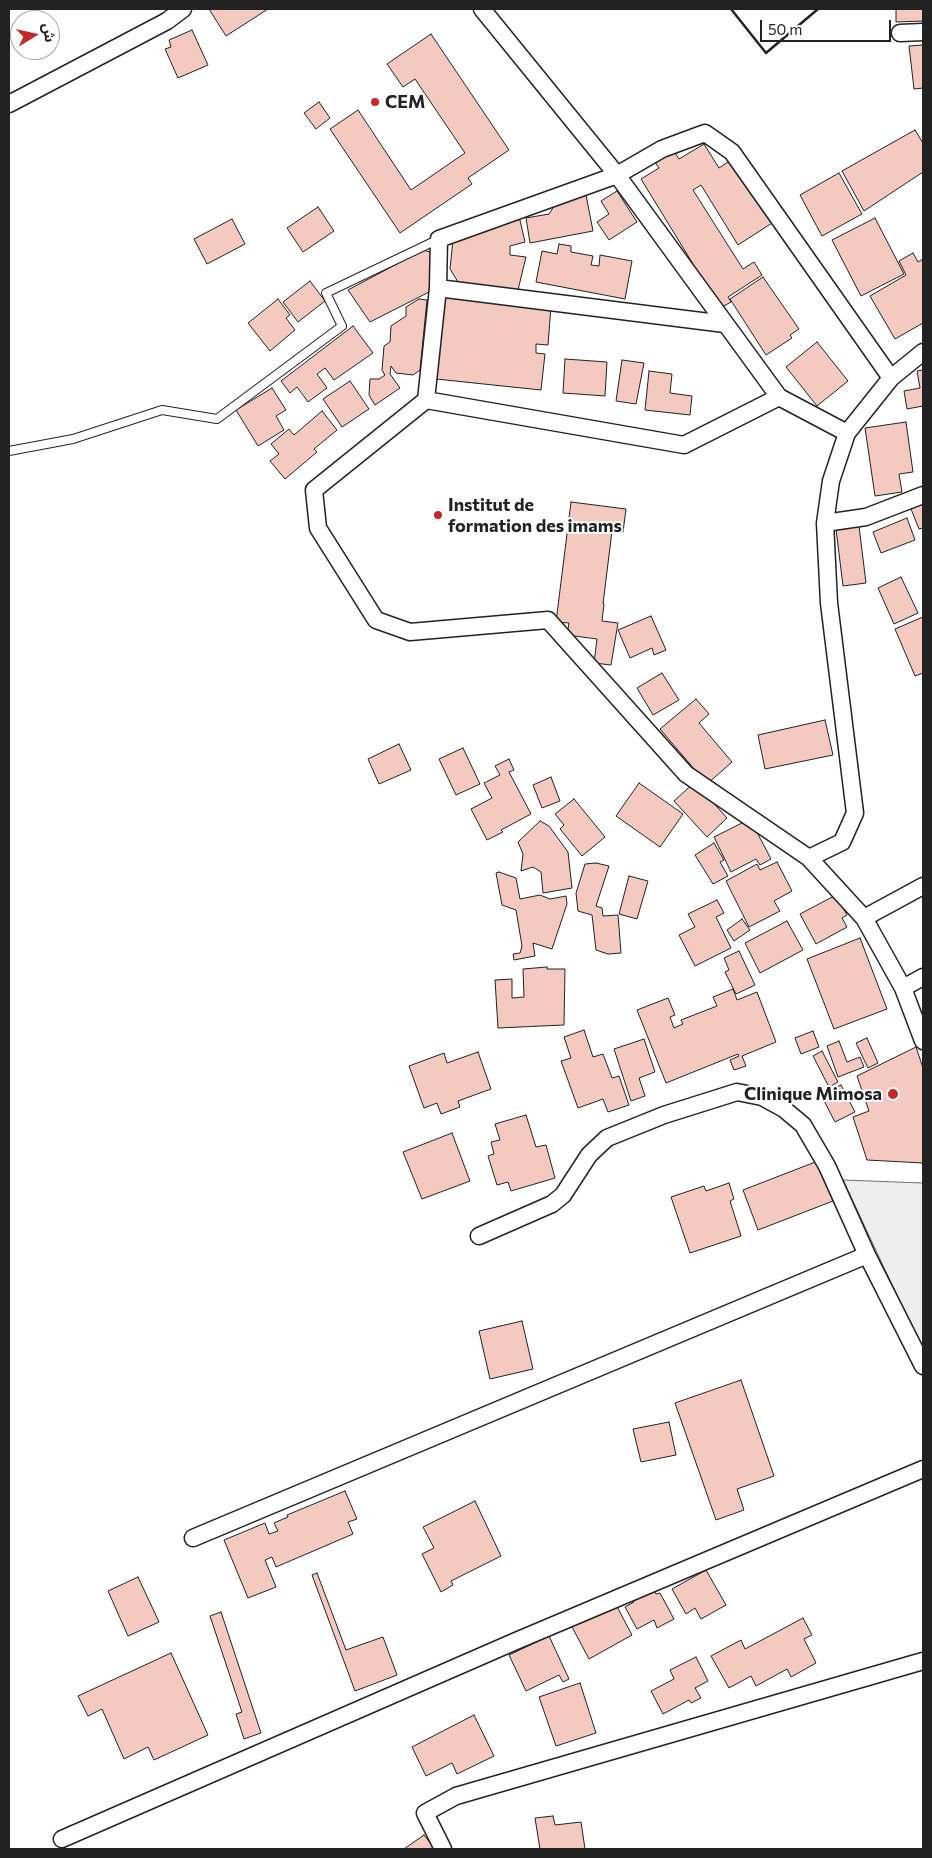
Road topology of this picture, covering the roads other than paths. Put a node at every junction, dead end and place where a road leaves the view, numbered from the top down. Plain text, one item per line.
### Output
1 (183, 9) edge
2 (482, 9) edge
3 (923, 32) edge
4 (900, 33) dead end
5 (9, 104) edge
6 (616, 174) junction
7 (440, 239) junction
8 (438, 288) junction
9 (725, 324) junction
10 (923, 352) edge
11 (891, 378) junction
12 (780, 397) junction
13 (426, 400) junction
14 (847, 433) junction
15 (9, 451) edge
16 (923, 495) edge
17 (824, 523) junction
18 (809, 858) junction
19 (923, 886) edge
20 (864, 918) junction
21 (923, 977) edge
22 (903, 988) junction
23 (923, 1041) edge
24 (479, 1236) dead end
25 (867, 1255) junction
26 (923, 1366) edge
27 (923, 1469) edge
28 (194, 1538) dead end
29 (923, 1661) edge
30 (62, 1839) dead end
31 (443, 1849) edge

1 - 5 street
2 - 6 street
3 - 4 street
6 - 7 street
6 - 9 street
6 - 11 street
7 - 8 street
7 - 15 lane
8 - 9 street
8 - 13 street
9 - 12 street
10 - 11 street
11 - 14 street
12 - 13 street
12 - 14 street
13 - 18 street
14 - 17 street
16 - 17 street
17 - 18 street
18 - 20 street
19 - 20 street
20 - 22 street
21 - 22 street
22 - 23 street
24 - 25 street
25 - 26 street
25 - 28 street
27 - 30 street
29 - 31 street

